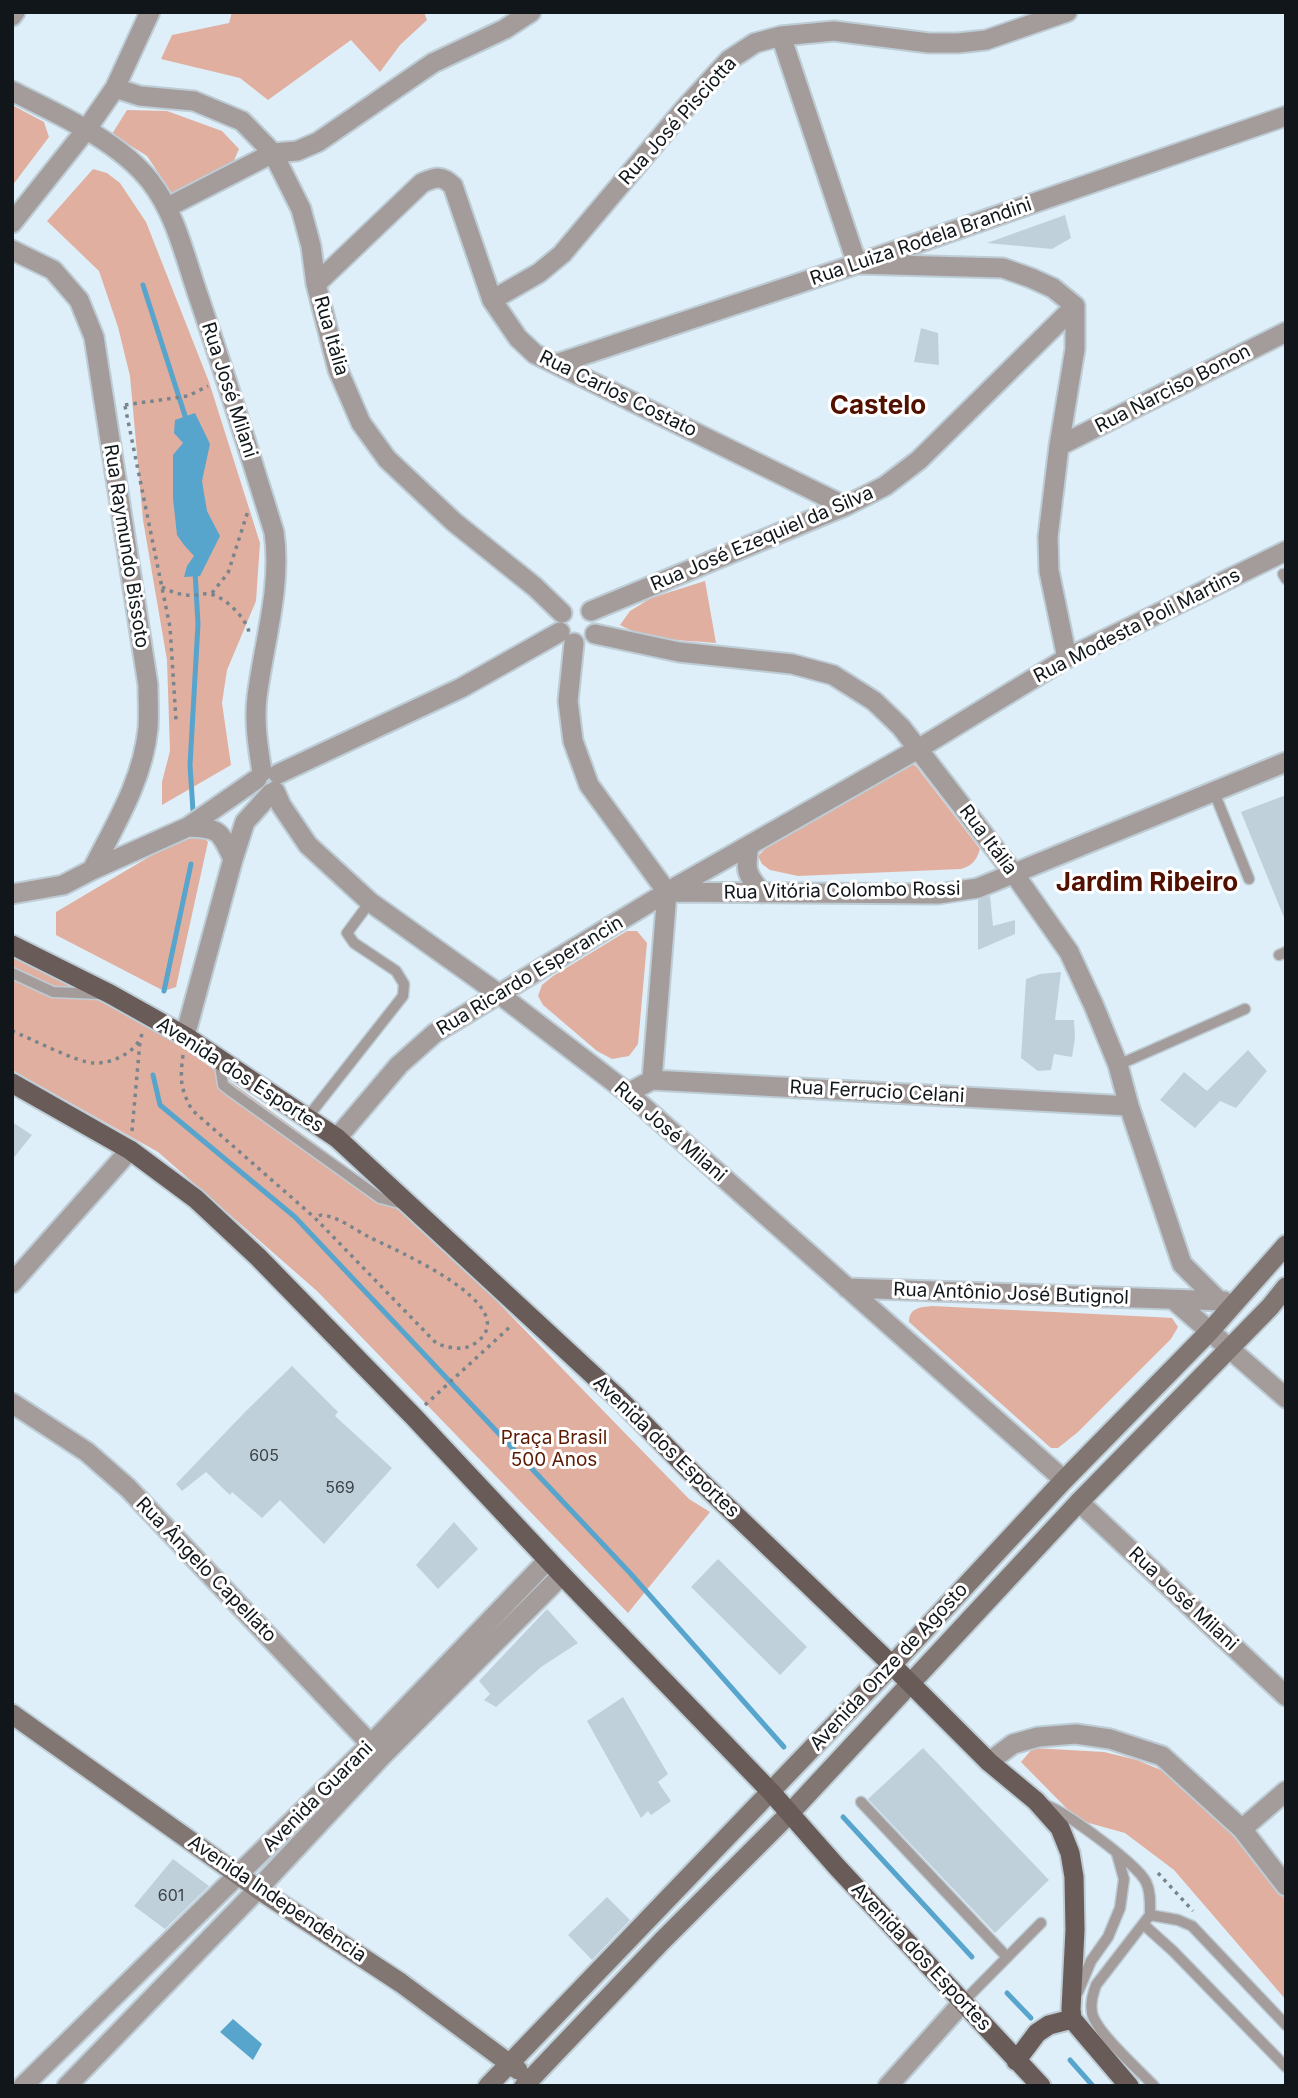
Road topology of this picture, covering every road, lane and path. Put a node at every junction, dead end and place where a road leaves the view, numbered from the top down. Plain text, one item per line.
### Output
1 (15, 12) edge
2 (150, 12) edge
3 (531, 12) edge
4 (1067, 12) edge
5 (12, 16) edge
6 (781, 36) junction
7 (116, 88) junction
8 (12, 91) edge
9 (1286, 116) edge
10 (86, 130) junction
11 (273, 153) junction
12 (168, 207) junction
13 (12, 223) edge
14 (12, 250) edge
15 (857, 264) junction
16 (316, 284) junction
17 (492, 300) junction
18 (1075, 306) junction
19 (1286, 332) edge
20 (556, 364) junction
21 (188, 396) dead end
22 (1059, 446) junction
23 (258, 479) junction
24 (845, 506) junction
25 (1286, 551) edge
26 (162, 587) junction
27 (211, 594) junction
28 (591, 611) junction
29 (566, 630) junction
30 (595, 634) junction
31 (265, 647) junction
32 (1067, 658) junction
33 (176, 720) dead end
34 (918, 749) junction
35 (1286, 762) edge
36 (268, 782) junction
37 (1214, 792) junction
38 (188, 827) junction
39 (749, 846) junction
40 (233, 859) junction
41 (92, 870) junction
42 (1015, 875) junction
43 (1249, 879) dead end
44 (667, 892) junction
45 (762, 893) junction
46 (12, 894) edge
47 (370, 902) junction
48 (12, 946) edge
49 (12, 973) edge
50 (110, 994) junction
51 (499, 994) junction
52 (1245, 1009) dead end
53 (147, 1014) junction
54 (12, 1031) edge
55 (185, 1036) junction
56 (141, 1039) junction
57 (219, 1058) junction
58 (1118, 1065) junction
59 (652, 1080) junction
60 (12, 1083) edge
61 (628, 1093) junction
62 (1129, 1106) junction
63 (307, 1118) junction
64 (337, 1138) junction
65 (130, 1150) junction
66 (410, 1205) junction
67 (315, 1218) junction
68 (1286, 1245) edge
69 (1182, 1264) junction
70 (12, 1283) edge
71 (1286, 1287) edge
72 (847, 1288) junction
73 (1175, 1301) junction
74 (1228, 1301) junction
75 (1278, 1307) edge
76 (526, 1312) junction
77 (1210, 1331) junction
78 (1229, 1348) junction
79 (1286, 1398) edge
80 (425, 1406) dead end
81 (15, 1409) edge
82 (1064, 1480) junction
83 (1080, 1502) junction
84 (555, 1568) junction
85 (892, 1665) junction
86 (909, 1683) junction
87 (1286, 1696) edge
88 (12, 1714) edge
89 (377, 1750) junction
90 (989, 1762) junction
91 (1286, 1791) edge
92 (771, 1792) junction
93 (1036, 1801) junction
94 (861, 1802) dead end
95 (790, 1813) junction
96 (1242, 1829) junction
97 (1117, 1854) junction
98 (239, 1875) junction
99 (1286, 1886) edge
100 (258, 1889) junction
101 (1147, 1919) junction
102 (1041, 1923) dead end
103 (1006, 1956) junction
104 (963, 2002) junction
105 (1071, 2014) junction
106 (1286, 2025) edge
107 (1016, 2060) junction
108 (509, 2063) junction
109 (1286, 2067) edge
110 (12, 2083) edge
111 (531, 2083) edge
112 (16, 2086) edge
113 (23, 2086) edge
114 (67, 2086) edge
115 (488, 2086) edge
116 (888, 2086) edge
117 (1041, 2086) edge
118 (1129, 2086) edge
119 (1154, 2086) edge

1 - 5 street
2 - 7 street
3 - 11 street
4 - 6 street, Rua José Pisciotta
6 - 15 street
6 - 17 street, Rua José Pisciotta
7 - 10 street
7 - 11 street, Rua Itália
8 - 10 street, Rua José Milani
9 - 15 street, Rua Luiza Rodela Brandini
10 - 12 street, Rua José Milani
10 - 13 street
11 - 12 street
11 - 16 street, Rua Itália
12 - 23 street, Rua José Milani
14 - 41 street, Rua Raymundo Bissoto
15 - 18 street
15 - 20 street, Rua Luiza Rodela Brandini
16 - 17 street, Rua Carlos Costato
16 - 29 street, Rua Itália
17 - 20 street, Rua Carlos Costato
18 - 22 street
18 - 24 street, Rua José Ezequiel da Silva
19 - 22 street, Rua Narciso Bonon
20 - 24 street, Rua Carlos Costato
21 - 26 path
22 - 32 street
23 - 27 path
23 - 31 street, Rua José Milani
24 - 28 street, Rua José Ezequiel da Silva
25 - 32 street, Rua Modesta Poli Martins
26 - 27 path
26 - 33 path
27 - 31 path
28 - 29 street
28 - 30 street
29 - 30 street
29 - 36 street
29 - 44 street
30 - 34 street, Rua Itália
31 - 36 street, Rua José Milani
32 - 34 street, Rua Modesta Poli Martins
34 - 39 street, Rua Ricardo Esperancin
34 - 42 street, Rua Itália
35 - 37 street, Rua Vitória Colombo Rossi
36 - 38 street
36 - 40 street
36 - 47 street, Rua José Milani
37 - 42 street, Rua Vitória Colombo Rossi
37 - 43 lane
38 - 40 street
38 - 41 street
39 - 44 street, Rua Ricardo Esperancin
39 - 45 street
40 - 55 street
41 - 46 street
42 - 45 street, Rua Vitória Colombo Rossi
42 - 58 street, Rua Itália
44 - 45 street, Rua Vitória Colombo Rossi
44 - 51 street, Rua Ricardo Esperancin
44 - 59 street
47 - 51 street, Rua José Milani
47 - 63 lane
48 - 50 main road, Avenida dos Esportes
49 - 50 lane
50 - 53 main road, Avenida dos Esportes
51 - 61 street, Rua José Milani
51 - 64 street, Rua Ricardo Esperancin
52 - 58 lane
53 - 55 main road, Avenida dos Esportes
53 - 56 path
54 - 56 path
55 - 57 main road, Avenida dos Esportes
55 - 67 path
56 - 65 path
57 - 63 main road, Avenida dos Esportes
57 - 66 lane
58 - 62 street, Rua Itália
59 - 61 street
59 - 62 street, Rua Ferrucio Celani
60 - 65 main road, Avenida dos Esportes
61 - 72 street, Rua José Milani
62 - 69 street, Rua Itália
63 - 64 main road, Avenida dos Esportes
64 - 66 main road, Avenida dos Esportes
65 - 70 street
65 - 84 main road, Avenida dos Esportes
66 - 76 main road, Avenida dos Esportes
67 - 67 path
68 - 74 main road, Avenida Onze de Agosto
69 - 73 street
69 - 74 street
71 - 75 main road, Avenida Onze de Agosto
72 - 73 street, Rua Antônio José Butignol
72 - 82 street, Rua José Milani
73 - 74 street, Rua Antônio José Butignol
73 - 77 street
74 - 77 main road, Avenida Onze de Agosto
75 - 78 main road, Avenida Onze de Agosto
76 - 80 path
76 - 85 main road, Avenida dos Esportes
77 - 78 street
77 - 82 main road, Avenida Onze de Agosto
78 - 79 street
78 - 83 main road, Avenida Onze de Agosto
81 - 89 street, Rua Ângelo Capellato
82 - 85 main road, Avenida Onze de Agosto
83 - 86 main road, Avenida Onze de Agosto
83 - 87 street, Rua José Milani
84 - 89 street, Avenida Guarani
84 - 92 main road, Avenida dos Esportes
85 - 86 main road, Avenida dos Esportes
85 - 92 main road, Avenida Onze de Agosto
86 - 90 main road, Avenida dos Esportes
86 - 95 main road, Avenida Onze de Agosto
88 - 98 main road, Avenida Independência
89 - 98 street, Avenida Guarani
89 - 100 street, Avenida Guarani
90 - 93 main road, Avenida dos Esportes
90 - 96 street
91 - 96 street
92 - 95 main road, Avenida dos Esportes
92 - 108 main road, Avenida Onze de Agosto
93 - 97 lane
93 - 105 main road, Avenida dos Esportes
94 - 103 lane
95 - 104 main road, Avenida dos Esportes
95 - 111 main road, Avenida Onze de Agosto
96 - 99 street
97 - 101 lane
97 - 105 lane
98 - 100 main road, Avenida Independência
98 - 113 street, Avenida Guarani
100 - 108 main road, Avenida Independência
100 - 114 street, Avenida Guarani
101 - 106 lane
101 - 109 lane
101 - 119 lane
102 - 103 lane
103 - 104 lane
104 - 107 main road, Avenida dos Esportes
104 - 116 street
105 - 107 main road
105 - 118 main road
107 - 117 main road, Avenida dos Esportes
108 - 111 main road, Avenida Independência
108 - 115 main road, Avenida Onze de Agosto
110 - 112 street

